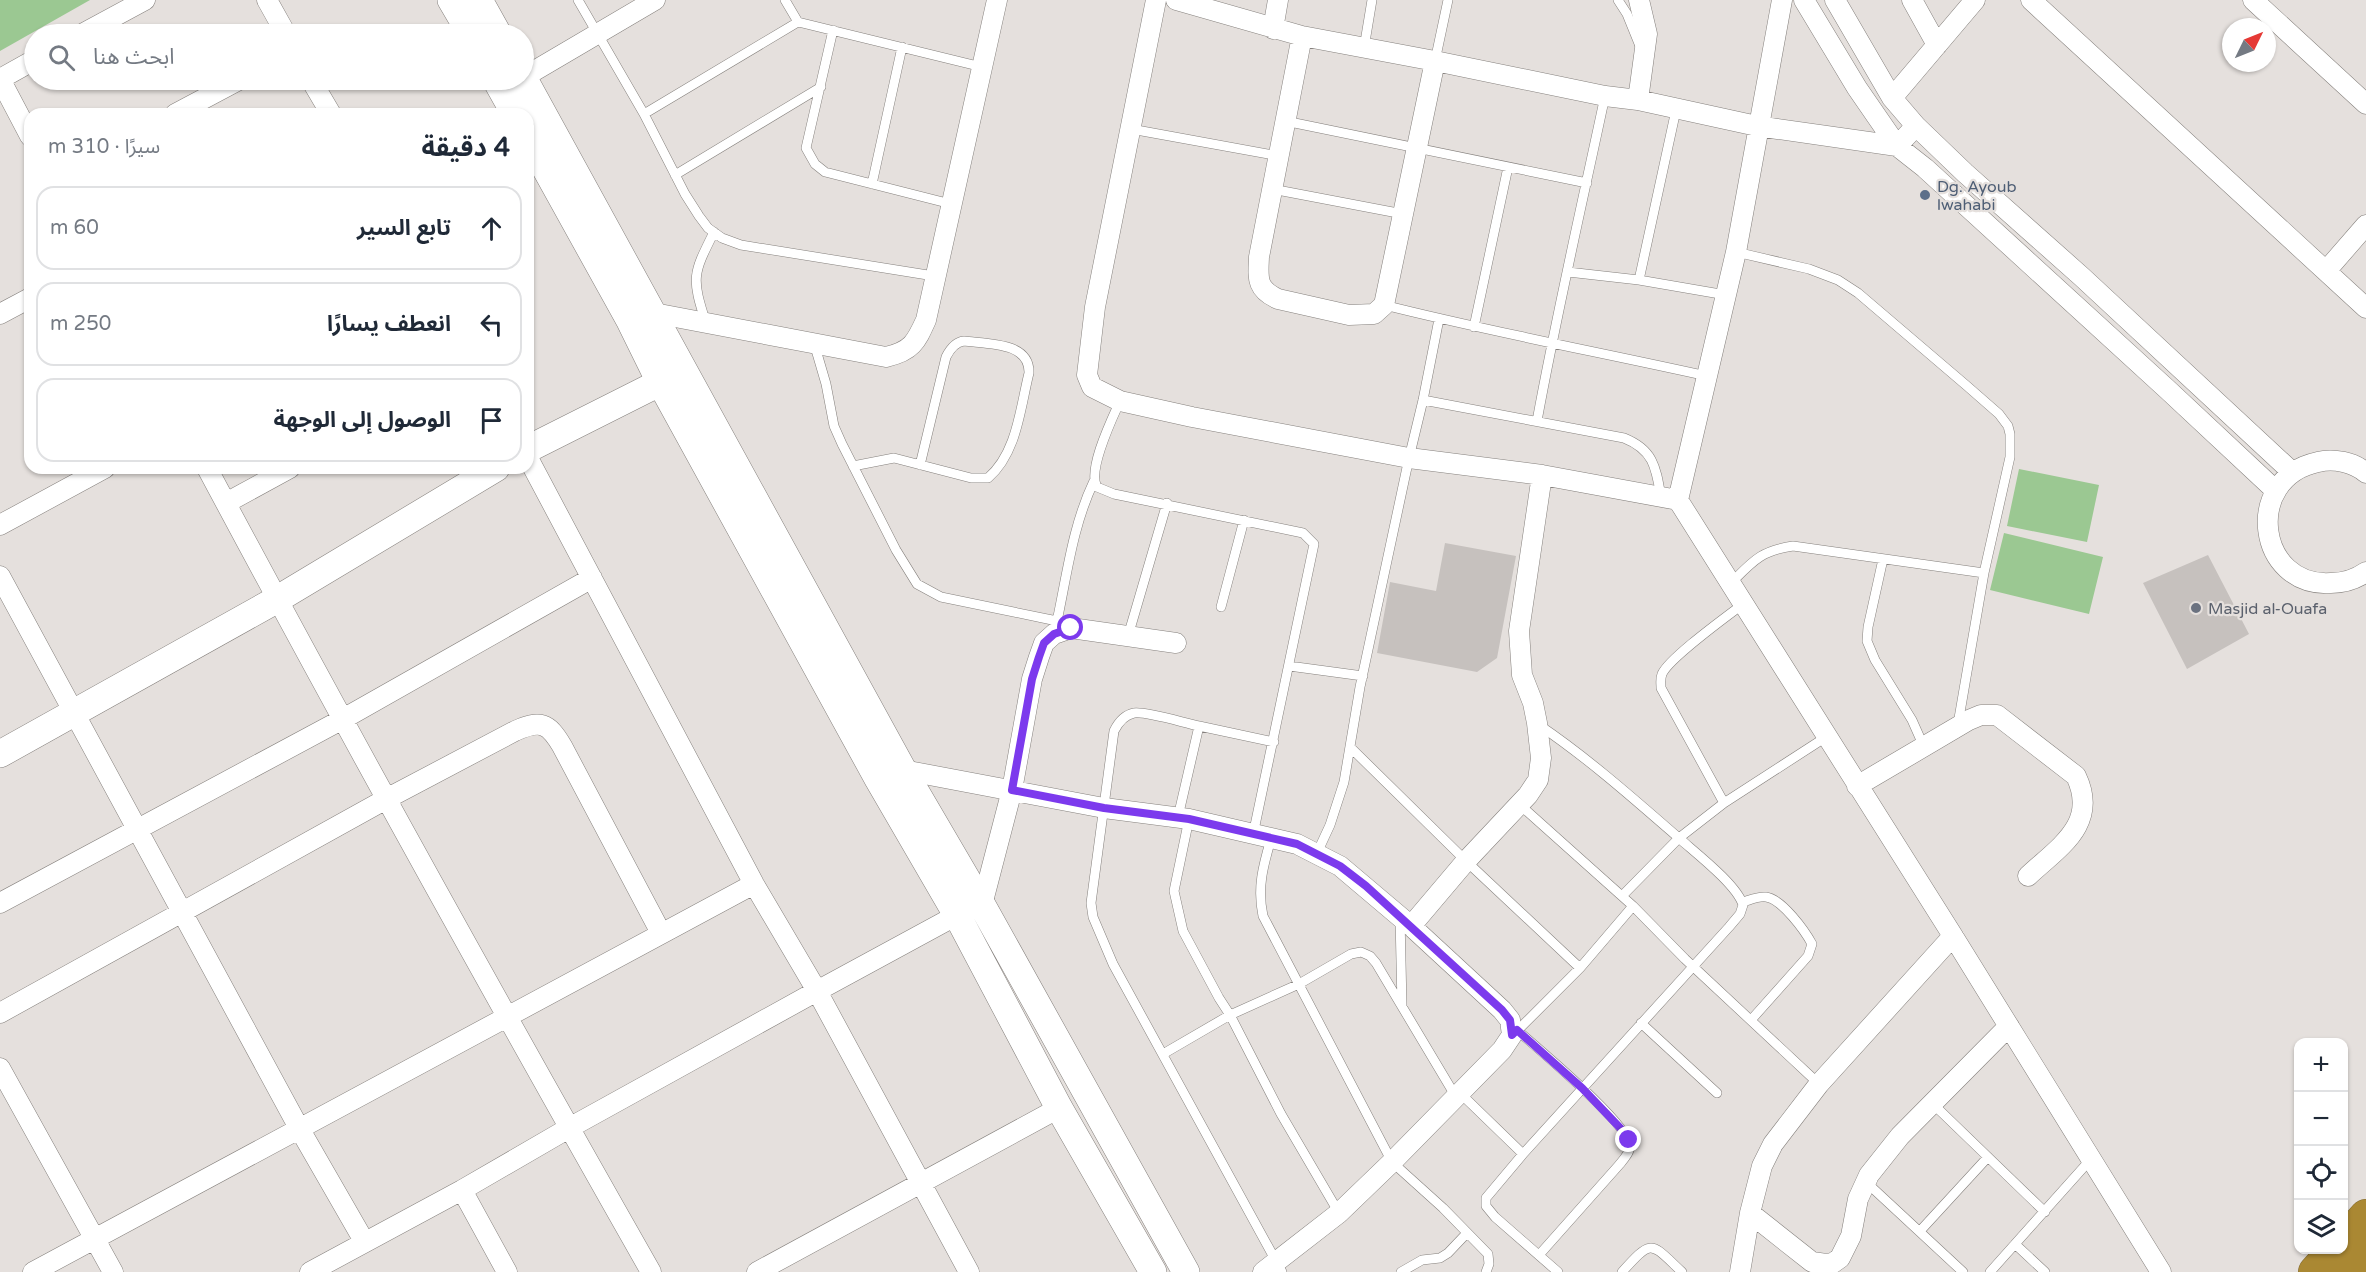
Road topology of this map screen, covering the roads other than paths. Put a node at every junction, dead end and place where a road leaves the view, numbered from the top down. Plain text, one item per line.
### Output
1 (145, 0) edge
2 (267, 0) edge
3 (451, 0) edge
4 (479, 0) edge
5 (578, 0) edge
6 (655, 0) edge
7 (785, 0) edge
8 (997, 0) edge
9 (1156, 0) edge
10 (1176, 0) edge
11 (1278, 0) edge
12 (1372, 0) edge
13 (1448, 0) edge
14 (1618, 0) edge
15 (1639, 0) edge
16 (1782, 0) edge
17 (1804, 0) edge
18 (1835, 0) edge
19 (1912, 0) edge
20 (1975, 0) edge
21 (2031, 0) edge
22 (2253, 0) edge
23 (798, 22) junction
24 (101, 24) edge
25 (280, 24) edge
26 (465, 24) edge
27 (492, 24) edge
28 (1273, 29) junction
29 (833, 30) junction
30 (598, 35) junction
31 (1302, 36) junction
32 (1937, 45) junction
33 (902, 46) junction
34 (1364, 48) junction
35 (1644, 59) junction
36 (1435, 61) junction
37 (24, 66) edge
38 (982, 67) junction
39 (534, 70) edge
40 (0, 79) edge
41 (820, 87) junction
42 (220, 90) edge
43 (317, 90) edge
44 (514, 90) edge
45 (518, 90) edge
46 (1605, 96) junction
47 (1892, 98) junction
48 (1638, 100) junction
49 (2366, 104) edge
50 (187, 108) edge
51 (327, 108) edge
52 (515, 108) edge
53 (528, 108) edge
54 (1676, 110) junction
55 (644, 114) junction
56 (534, 119) edge
57 (1286, 121) junction
58 (24, 125) edge
59 (1757, 126) junction
60 (1916, 126) junction
61 (1131, 129) junction
62 (534, 146) edge
63 (1897, 146) junction
64 (1417, 148) junction
65 (1279, 156) junction
66 (1508, 167) junction
67 (675, 176) junction
68 (1587, 183) junction
69 (872, 184) junction
70 (1272, 189) junction
71 (951, 204) junction
72 (1403, 214) junction
73 (2366, 225) edge
74 (714, 232) junction
75 (1736, 252) junction
76 (2325, 271) junction
77 (1568, 272) junction
78 (934, 276) junction
79 (1639, 280) junction
80 (1726, 295) junction
81 (24, 301) edge
82 (1384, 305) junction
83 (2366, 308) edge
84 (0, 314) edge
85 (642, 317) junction
86 (1439, 319) junction
87 (706, 323) junction
88 (1474, 327) junction
89 (1551, 341) junction
90 (814, 344) junction
91 (685, 371) junction
92 (1707, 376) junction
93 (660, 382) junction
94 (1423, 400) junction
95 (1120, 401) junction
96 (1537, 421) junction
97 (534, 446) edge
98 (1409, 458) junction
99 (920, 465) junction
100 (853, 466) junction
101 (534, 469) edge
102 (2365, 469) edge
103 (2292, 472) junction
104 (94, 474) edge
105 (210, 474) edge
106 (279, 474) edge
107 (486, 474) edge
108 (1542, 475) junction
109 (1094, 481) junction
110 (2276, 490) junction
111 (1670, 498) junction
112 (226, 503) junction
113 (1167, 504) junction
114 (1244, 520) junction
115 (0, 525) edge
116 (1882, 559) junction
117 (1984, 573) junction
118 (2365, 575) edge
119 (0, 576) edge
120 (592, 578) junction
121 (1730, 584) junction
122 (276, 600) junction
123 (1743, 604) junction
124 (1221, 607) dead end
125 (1056, 627) junction
126 (1128, 636) junction
127 (1176, 643) dead end
128 (1289, 666) junction
129 (1363, 676) junction
130 (74, 713) junction
131 (343, 719) junction
132 (1537, 723) junction
133 (1199, 726) junction
134 (1957, 728) junction
135 (1826, 737) junction
136 (1274, 742) junction
137 (1350, 747) junction
138 (1924, 747) junction
139 (0, 754) edge
140 (891, 774) junction
141 (1857, 786) junction
142 (1012, 790) junction
143 (387, 798) junction
144 (1724, 803) junction
145 (1520, 805) junction
146 (1104, 808) junction
147 (1184, 818) junction
148 (137, 828) junction
149 (1262, 837) junction
150 (1679, 838) junction
151 (1317, 853) junction
152 (1466, 861) junction
153 (2028, 876) dead end
154 (754, 884) junction
155 (1622, 896) junction
156 (0, 903) edge
157 (1743, 903) junction
158 (982, 905) junction
159 (1633, 906) junction
160 (183, 913) junction
161 (957, 915) junction
162 (1405, 921) junction
163 (661, 933) junction
164 (1953, 936) junction
165 (1692, 966) junction
166 (1580, 968) junction
167 (1299, 984) junction
168 (817, 991) junction
169 (1402, 1008) junction
170 (0, 1013) edge
171 (1230, 1015) junction
172 (506, 1016) junction
173 (1750, 1020) junction
174 (1641, 1023) junction
175 (2009, 1026) junction
176 (1515, 1033) junction
177 (1163, 1054) junction
178 (0, 1068) edge
179 (1819, 1084) junction
180 (1582, 1088) junction
181 (1717, 1093) dead end
182 (1458, 1095) junction
183 (1932, 1104) junction
184 (1059, 1108) junction
185 (299, 1128) junction
186 (570, 1128) junction
187 (1523, 1154) junction
188 (1988, 1157) junction
189 (2091, 1159) junction
190 (1392, 1162) junction
191 (1866, 1182) junction
192 (920, 1183) junction
193 (462, 1190) junction
194 (2045, 1212) junction
195 (1339, 1213) junction
196 (1750, 1213) junction
197 (2366, 1216) edge
198 (1920, 1231) junction
199 (1467, 1233) junction
200 (2348, 1236) edge
201 (94, 1238) junction
202 (364, 1241) junction
203 (2015, 1244) junction
204 (2366, 1249) edge
205 (2331, 1254) edge
206 (1539, 1255) junction
207 (1274, 1269) edge
208 (33, 1272) edge
209 (113, 1272) edge
210 (309, 1272) edge
211 (507, 1272) edge
212 (651, 1272) edge
213 (757, 1272) edge
214 (969, 1272) edge
215 (1153, 1272) edge
216 (1186, 1272) edge
217 (1401, 1272) edge
218 (1486, 1272) edge
219 (1558, 1272) edge
220 (1622, 1272) edge
221 (1682, 1272) edge
222 (1740, 1272) edge
223 (1963, 1272) edge
224 (1990, 1272) edge
225 (2045, 1272) edge
226 (2161, 1272) edge
227 (2315, 1272) edge
228 (2344, 1272) edge

1 - 24 street
2 - 25 street
3 - 26 main road
4 - 27 main road
5 - 30 lane
6 - 30 street
7 - 23 lane
8 - 38 street
9 - 61 street
10 - 28 street
11 - 28 street
12 - 34 lane
13 - 36 lane
14 - 35 lane
15 - 35 street
16 - 59 street
17 - 63 street
18 - 47 street
19 - 32 street
20 - 32 street
21 - 76 street
22 - 49 street
23 - 29 lane
23 - 55 lane
28 - 31 street
29 - 33 lane
29 - 41 lane
30 - 39 street
30 - 55 lane
31 - 34 street
31 - 57 street
32 - 47 street
33 - 38 lane
33 - 69 lane
34 - 36 street
35 - 48 street
36 - 46 street
36 - 64 street
37 - 40 street
38 - 71 street
40 - 58 street
41 - 67 lane
41 - 69 lane
42 - 50 street
43 - 51 street
44 - 52 main road
45 - 53 main road
46 - 48 street
46 - 68 lane
47 - 60 street
48 - 54 street
54 - 59 street
54 - 79 lane
55 - 67 lane
56 - 85 main road
57 - 64 lane
57 - 65 street
59 - 63 street
59 - 75 street
60 - 63 street
60 - 103 street
61 - 65 lane
61 - 95 street
62 - 85 main road
63 - 110 street
64 - 66 lane
64 - 72 street
65 - 70 street
66 - 68 lane
66 - 88 lane
67 - 74 lane
68 - 77 lane
69 - 71 lane
70 - 72 lane
70 - 82 street
71 - 78 street
72 - 82 street
73 - 76 street
74 - 78 lane
74 - 87 lane
75 - 80 street
75 - 117 lane
76 - 83 street
77 - 79 lane
77 - 89 lane
78 - 90 street
79 - 80 lane
80 - 92 street
81 - 84 street
82 - 86 lane
85 - 87 street
85 - 91 main road
85 - 93 main road
86 - 88 lane
86 - 94 lane
87 - 90 street
88 - 89 lane
89 - 92 lane
89 - 96 lane
90 - 100 lane
91 - 93 main road
91 - 140 main road
92 - 111 street
93 - 97 main road
93 - 140 main road
94 - 96 lane
94 - 98 lane
95 - 98 street
95 - 109 lane
96 - 111 lane
98 - 108 street
98 - 129 lane
99 - 99 lane
99 - 100 lane
100 - 125 lane
101 - 120 street
102 - 103 street
103 - 110 street
104 - 115 street
105 - 112 street
106 - 112 street
107 - 122 main road
108 - 111 street
108 - 132 street
109 - 113 lane
109 - 125 lane
110 - 118 street
111 - 121 street
112 - 122 street
113 - 114 lane
113 - 126 lane
114 - 124 lane
114 - 128 lane
116 - 117 lane
116 - 121 lane
116 - 138 lane
117 - 134 lane
119 - 130 street
120 - 131 street
120 - 154 street
121 - 123 street
122 - 130 main road
122 - 131 street
123 - 135 street
123 - 144 lane
125 - 126 street
125 - 142 street
126 - 127 street
128 - 129 lane
128 - 136 lane
129 - 137 lane
130 - 139 main road
130 - 148 street
131 - 143 street
131 - 148 street
132 - 145 street
132 - 150 lane
133 - 136 lane
133 - 146 lane
133 - 147 lane
134 - 138 street
134 - 153 street
135 - 141 street
135 - 144 lane
136 - 149 lane
137 - 151 lane
137 - 152 lane
138 - 141 street
140 - 142 street
140 - 158 main road
140 - 161 main road
141 - 164 street
142 - 146 street
142 - 158 street
143 - 160 street
143 - 163 street
143 - 172 street
144 - 150 lane
145 - 152 street
145 - 155 lane
146 - 147 street
146 - 177 lane
147 - 149 street
147 - 171 lane
148 - 156 street
148 - 160 street
149 - 151 street
149 - 167 lane
150 - 155 lane
150 - 157 lane
151 - 162 street
152 - 162 street
152 - 166 lane
154 - 163 street
154 - 168 street
155 - 159 lane
157 - 165 lane
157 - 173 lane
158 - 161 street
158 - 216 main road
159 - 165 lane
159 - 166 lane
160 - 170 street
160 - 185 street
161 - 168 street
161 - 184 main road
162 - 169 lane
162 - 176 street
163 - 172 street
164 - 175 street
164 - 179 street
165 - 173 lane
165 - 174 lane
166 - 176 lane
167 - 169 lane
167 - 171 lane
167 - 190 lane
168 - 186 street
168 - 192 street
169 - 182 lane
171 - 177 lane
171 - 195 lane
172 - 185 street
172 - 186 street
173 - 179 lane
174 - 180 lane
174 - 181 lane
175 - 183 street
175 - 189 street
176 - 180 lane
176 - 182 street
177 - 207 lane
178 - 201 street
179 - 196 street
180 - 187 lane
180 - 206 lane
182 - 187 lane
182 - 190 street
183 - 188 lane
183 - 191 street
184 - 192 street
184 - 215 main road
185 - 201 street
185 - 202 street
186 - 193 street
186 - 212 street
187 - 206 lane
188 - 194 lane
188 - 198 lane
189 - 194 lane
189 - 226 street
190 - 195 street
190 - 199 lane
191 - 196 street
191 - 198 lane
192 - 213 street
192 - 214 street
193 - 202 street
193 - 211 street
194 - 203 lane
195 - 207 street
196 - 222 street
197 - 200 highway
198 - 223 lane
199 - 217 lane
199 - 218 lane
201 - 208 street
201 - 209 street
202 - 210 street
203 - 224 lane
203 - 225 lane
204 - 228 highway
205 - 227 highway
206 - 219 lane
220 - 221 lane

